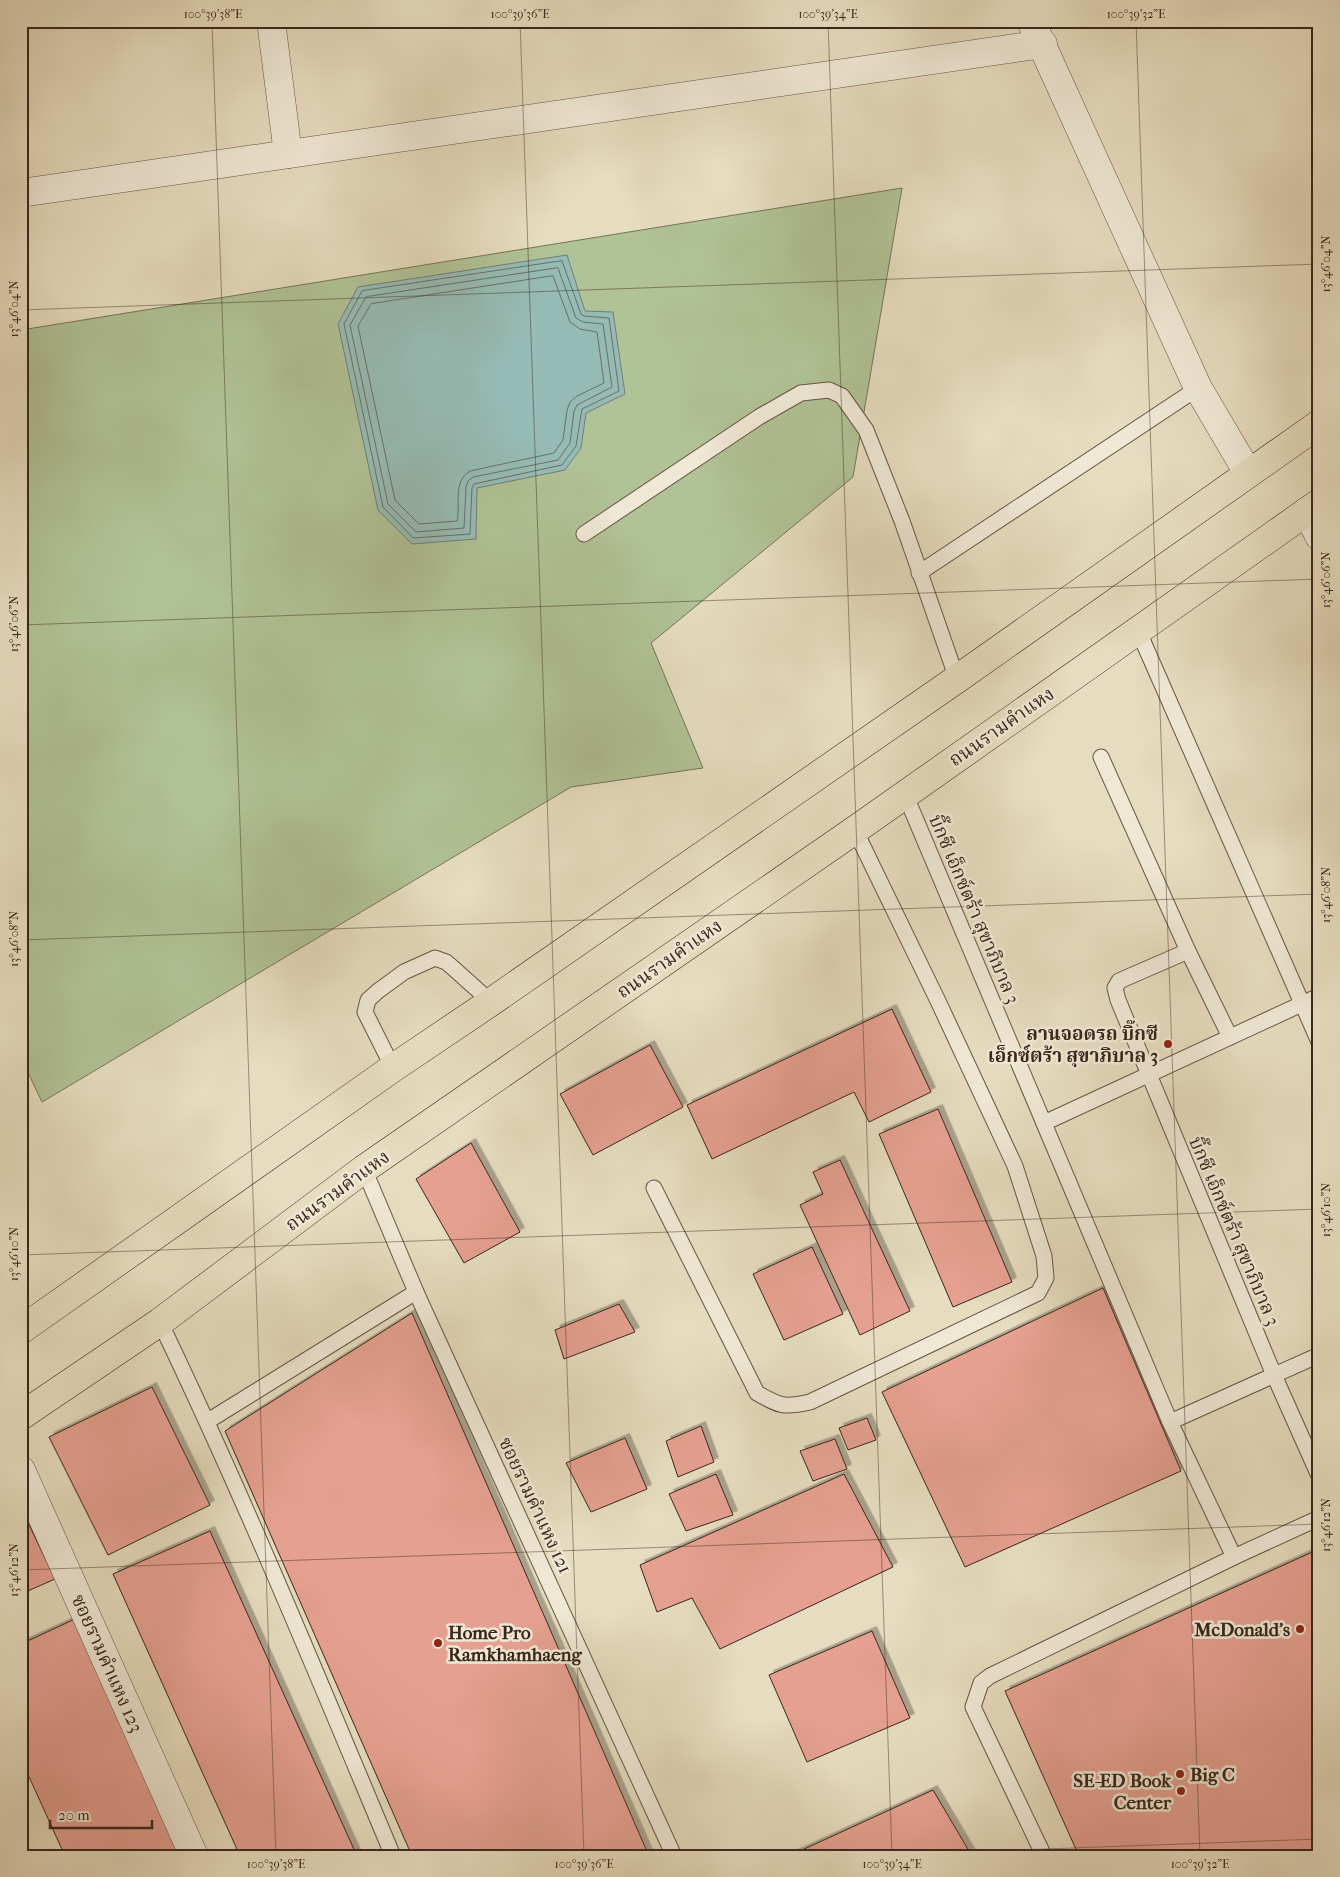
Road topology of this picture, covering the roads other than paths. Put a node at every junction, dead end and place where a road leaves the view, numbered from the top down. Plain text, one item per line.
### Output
1 (270, 21) edge
2 (1037, 32) edge
3 (288, 154) junction
4 (21, 193) edge
5 (1198, 388) junction
6 (1319, 424) edge
7 (1248, 473) junction
8 (1313, 507) edge
9 (584, 534) dead end
10 (1319, 536) edge
11 (919, 573) junction
12 (1138, 630) junction
13 (957, 679) junction
14 (1101, 757) dead end
15 (905, 794) junction
16 (855, 830) junction
17 (1188, 951) junction
18 (1319, 996) edge
19 (491, 1002) junction
20 (1302, 1004) junction
21 (1230, 1037) junction
22 (1319, 1042) edge
23 (393, 1068) junction
24 (1148, 1075) junction
25 (1044, 1124) junction
26 (364, 1169) junction
27 (654, 1188) dead end
28 (416, 1292) junction
29 (160, 1322) junction
30 (21, 1330) edge
31 (1319, 1355) edge
32 (1274, 1375) junction
33 (21, 1416) edge
34 (208, 1422) junction
35 (1170, 1422) junction
36 (21, 1470) edge
37 (1319, 1476) edge
38 (1319, 1518) edge
39 (1234, 1557) junction
40 (194, 1856) edge
41 (393, 1856) edge
42 (674, 1856) edge
43 (1044, 1856) edge

1 - 3 street
2 - 3 street
2 - 5 street
3 - 4 street
5 - 7 street
5 - 11 lane
6 - 7 main road
7 - 13 main road
8 - 10 street
8 - 12 main road, ถนนรามคำแหง
9 - 11 lane
11 - 13 lane
12 - 15 main road, ถนนรามคำแหง
12 - 20 lane
13 - 19 main road
14 - 17 lane
15 - 16 main road, ถนนรามคำแหง
15 - 25 lane, บิ๊กซี เอ็กซ์ตร้า สุขาภิบาล 3
16 - 26 main road, ถนนรามคำแหง
16 - 27 lane
17 - 21 lane
17 - 24 lane, บิ๊กซี เอ็กซ์ตร้า สุขาภิบาล 3
18 - 20 lane
19 - 23 main road
19 - 23 lane
20 - 21 lane
20 - 22 lane
21 - 24 lane
23 - 30 main road
24 - 25 lane
24 - 32 lane, บิ๊กซี เอ็กซ์ตร้า สุขาภิบาล 3
25 - 35 lane, บิ๊กซี เอ็กซ์ตร้า สุขาภิบาล 3
26 - 28 lane, ซอยรามคำแหง 121
26 - 29 main road, ถนนรามคำแหง
28 - 34 lane
28 - 42 lane, ซอยรามคำแหง 121
29 - 33 main road, ถนนรามคำแหง
29 - 34 lane
31 - 32 lane
32 - 35 lane
32 - 37 lane, บิ๊กซี เอ็กซ์ตร้า สุขาภิบาล 3
34 - 41 lane
35 - 39 lane, บิ๊กซี เอ็กซ์ตร้า สุขาภิบาล 3
36 - 40 street, ซอยรามคำแหง 123
38 - 39 lane
39 - 43 lane

